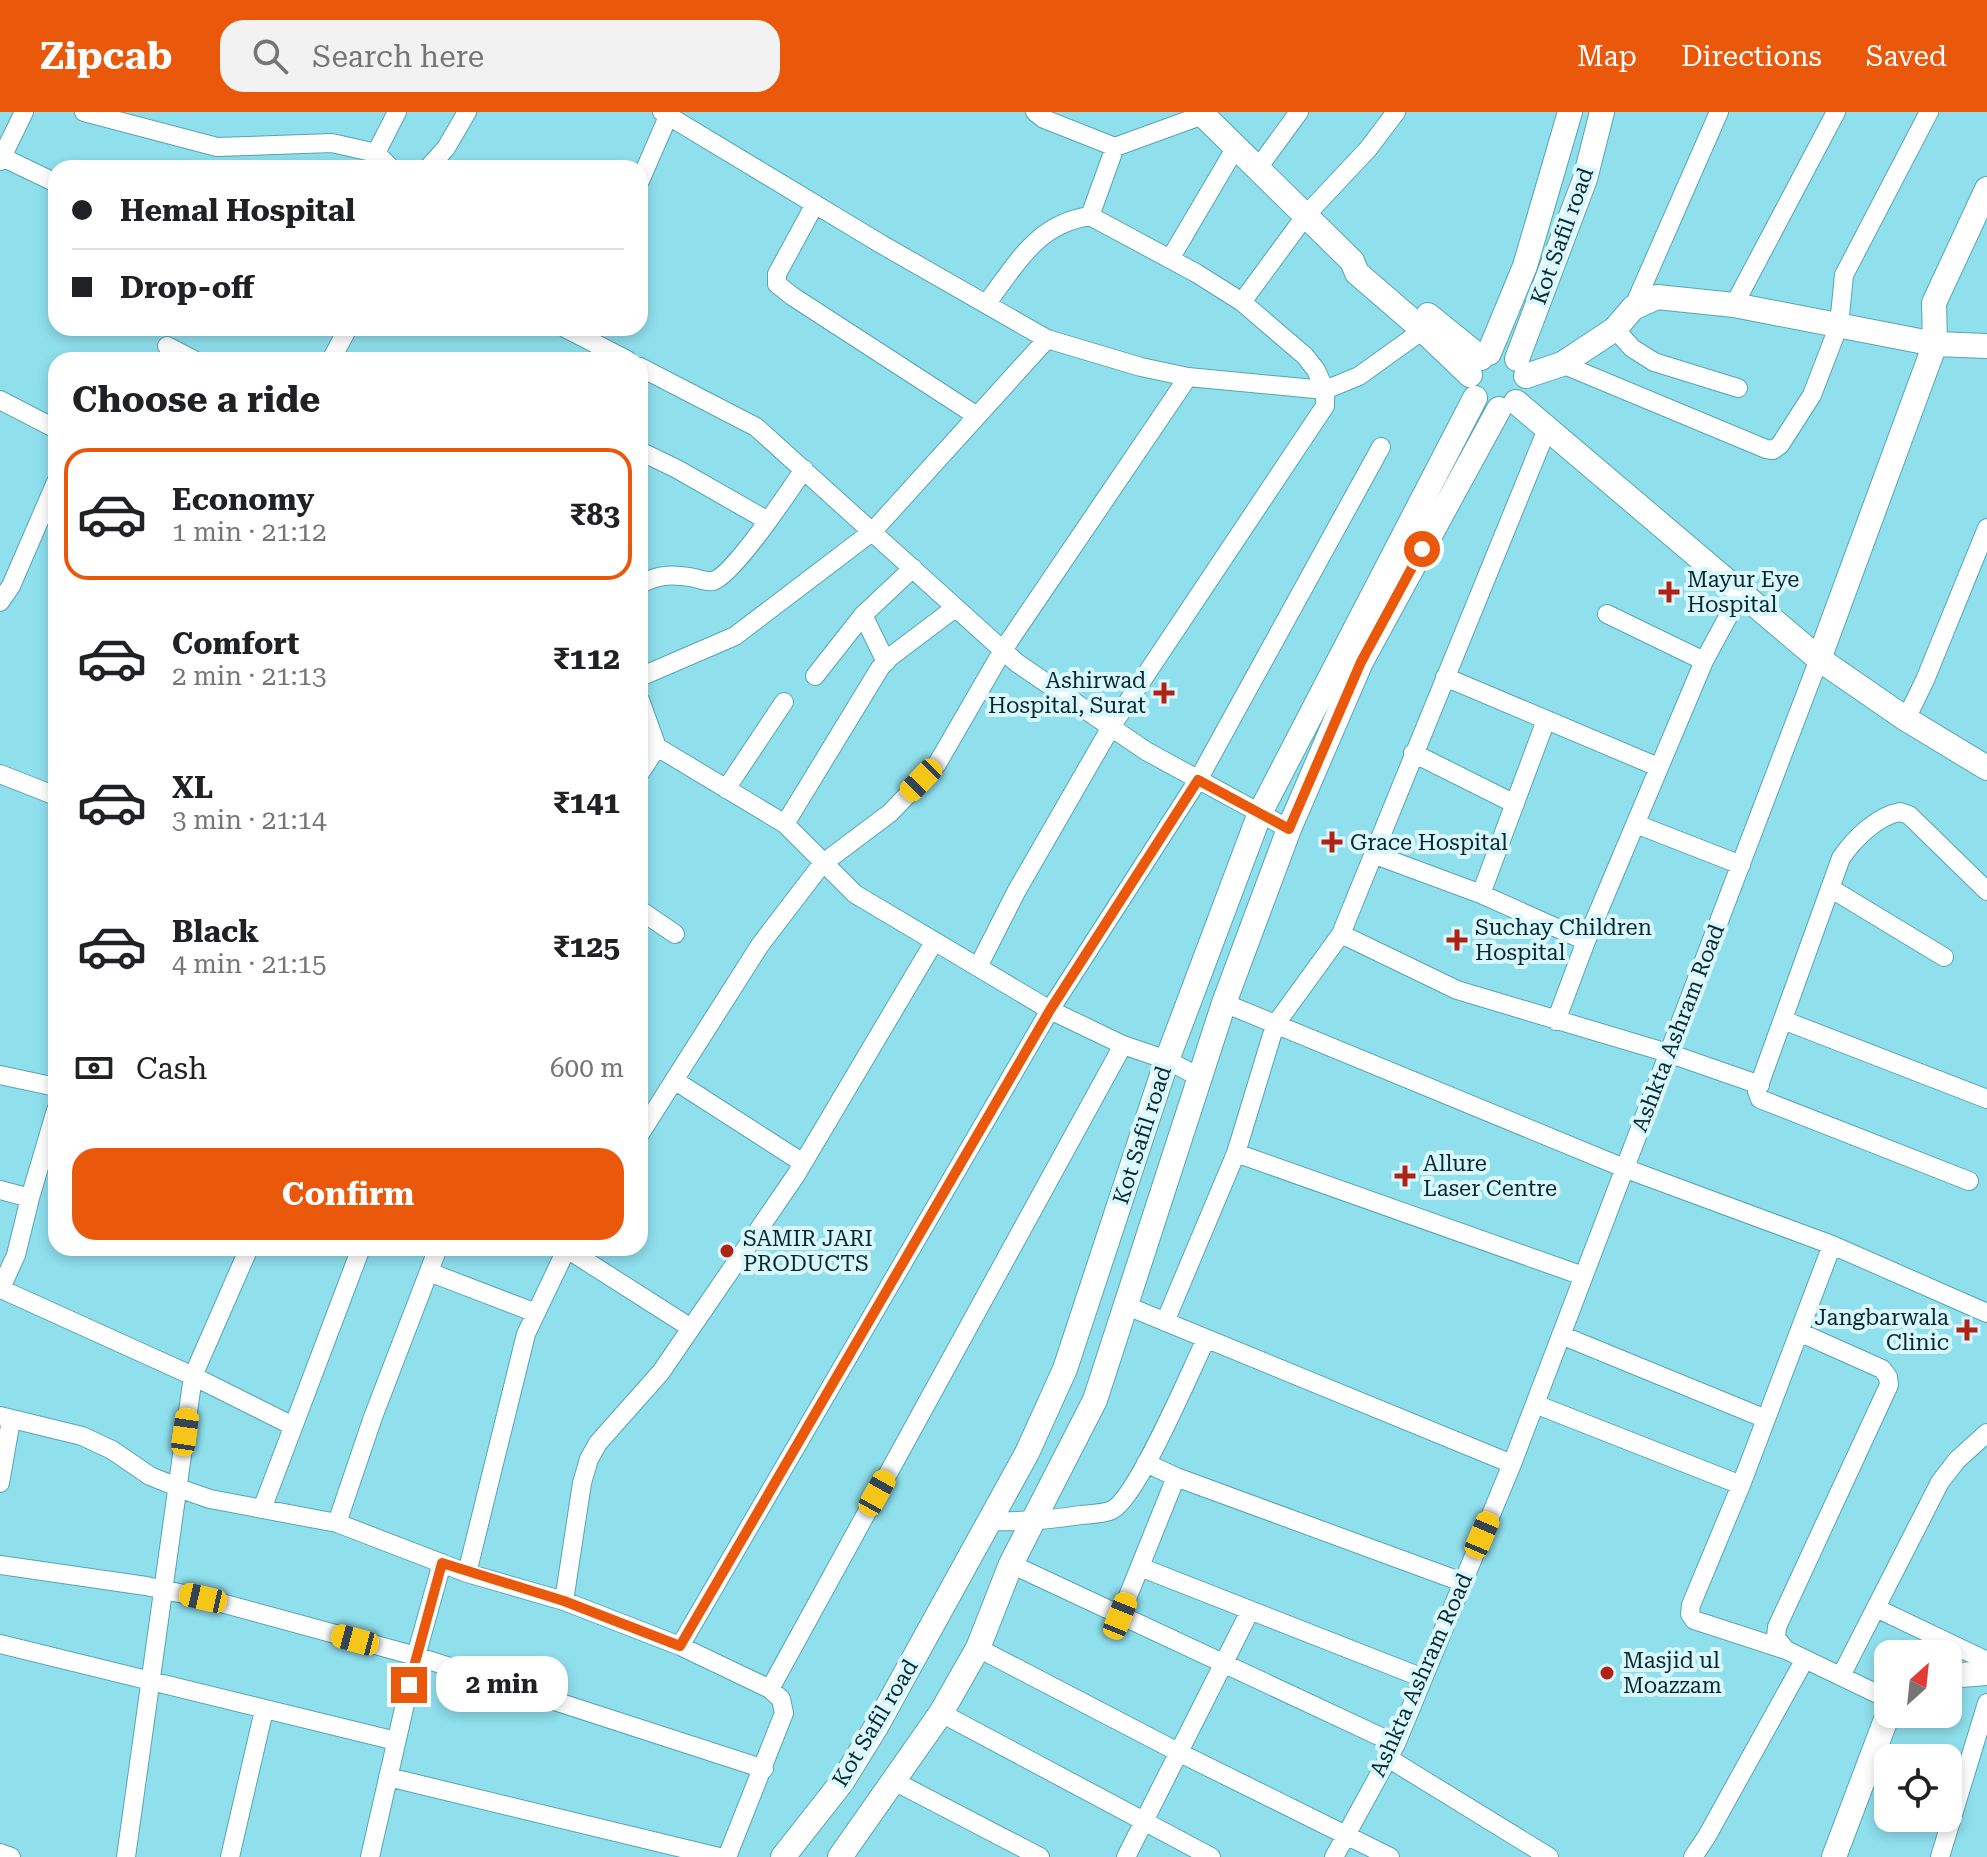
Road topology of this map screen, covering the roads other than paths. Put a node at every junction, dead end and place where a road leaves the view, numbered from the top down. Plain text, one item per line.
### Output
1 (24, 112) edge
2 (84, 112) edge
3 (397, 112) edge
4 (467, 112) edge
5 (1035, 112) edge
6 (1299, 112) edge
7 (1396, 112) edge
8 (1570, 112) edge
9 (1602, 112) edge
10 (1719, 112) edge
11 (1836, 112) edge
12 (1929, 112) edge
13 (667, 113) edge
14 (1201, 113) edge
15 (1115, 147) junction
16 (1236, 147) junction
17 (376, 153) junction
18 (1, 159) edge
19 (383, 160) edge
20 (442, 160) edge
21 (648, 161) edge
22 (1258, 168) junction
23 (48, 180) edge
24 (1987, 189) edge
25 (815, 204) junction
26 (1306, 215) junction
27 (1090, 216) junction
28 (1170, 259) junction
29 (1352, 261) junction
30 (1242, 302) junction
31 (986, 304) junction
32 (1734, 305) junction
33 (1633, 308) junction
34 (1839, 325) junction
35 (1615, 329) junction
36 (1423, 330) junction
37 (584, 336) edge
38 (1047, 339) junction
39 (1935, 344) junction
40 (167, 346) dead end
41 (1987, 346) edge
42 (179, 352) edge
43 (613, 352) edge
44 (1562, 364) junction
45 (1521, 367) junction
46 (648, 371) edge
47 (1479, 371) junction
48 (1188, 377) junction
49 (1738, 388) dead end
50 (1325, 390) junction
51 (0, 400) edge
52 (1508, 405) junction
53 (977, 416) junction
54 (48, 425) edge
55 (1547, 429) junction
56 (1381, 447) dead end
57 (648, 455) edge
58 (804, 469) junction
59 (48, 500) edge
60 (768, 521) junction
61 (1987, 528) edge
62 (873, 531) junction
63 (913, 568) junction
64 (648, 581) edge
65 (1742, 591) junction
66 (0, 602) edge
67 (955, 608) junction
68 (1607, 614) dead end
69 (863, 615) junction
70 (1003, 650) junction
71 (1819, 659) junction
72 (1704, 661) junction
73 (886, 662) junction
74 (648, 674) edge
75 (815, 676) dead end
76 (1445, 677) junction
77 (784, 702) dead end
78 (1906, 719) junction
79 (1546, 720) junction
80 (648, 722) edge
81 (1111, 727) junction
82 (657, 747) junction
83 (1413, 753) junction
84 (1985, 760) edge
85 (648, 761) edge
86 (1658, 767) junction
87 (0, 774) edge
88 (1198, 780) junction
89 (726, 789) junction
90 (48, 793) edge
91 (1515, 804) junction
92 (1260, 813) junction
93 (785, 824) junction
94 (1636, 824) junction
95 (1289, 829) junction
96 (1373, 854) junction
97 (822, 864) junction
98 (1741, 865) junction
99 (1830, 888) junction
100 (1987, 891) edge
101 (1481, 894) junction
102 (648, 915) edge
103 (675, 934) dead end
104 (1341, 934) junction
105 (1586, 941) junction
106 (934, 942) junction
107 (1944, 957) dead end
108 (978, 967) junction
109 (1224, 1003) junction
110 (1050, 1010) junction
111 (1783, 1020) junction
112 (1556, 1021) junction
113 (1275, 1025) junction
114 (1123, 1045) junction
115 (1668, 1053) junction
116 (1167, 1060) junction
117 (0, 1075) edge
118 (1199, 1077) junction
119 (674, 1080) junction
120 (48, 1085) edge
121 (1760, 1085) junction
122 (1987, 1099) edge
123 (648, 1121) edge
124 (48, 1137) edge
125 (1236, 1153) junction
126 (803, 1163) junction
127 (1624, 1168) junction
128 (1969, 1181) dead end
129 (0, 1190) edge
130 (30, 1198) junction
131 (1832, 1245) junction
132 (246, 1256) edge
133 (358, 1256) edge
134 (435, 1256) edge
135 (564, 1256) edge
136 (578, 1256) edge
137 (429, 1272) junction
138 (1583, 1276) junction
139 (1, 1290) edge
140 (1127, 1306) junction
141 (536, 1313) junction
142 (1987, 1313) edge
143 (1165, 1322) junction
144 (691, 1328) junction
145 (1799, 1332) junction
146 (1561, 1335) junction
147 (1206, 1339) junction
148 (193, 1376) junction
149 (1535, 1404) junction
150 (5, 1418) edge
151 (1766, 1419) junction
152 (293, 1426) junction
153 (1987, 1433) edge
154 (1146, 1463) junction
155 (1512, 1464) junction
156 (1176, 1477) junction
157 (0, 1483) edge
158 (1741, 1485) junction
159 (177, 1488) junction
160 (262, 1509) junction
161 (990, 1521) junction
162 (1032, 1522) junction
163 (337, 1523) junction
164 (442, 1563) junction
165 (1011, 1564) junction
166 (0, 1565) edge
167 (1140, 1567) junction
168 (467, 1573) junction
169 (1462, 1582) junction
170 (163, 1589) junction
171 (564, 1601) junction
172 (1876, 1608) junction
173 (1250, 1611) junction
174 (1120, 1616) junction
175 (0, 1644) edge
176 (680, 1646) junction
177 (978, 1648) junction
178 (1786, 1650) junction
179 (416, 1656) junction
180 (1805, 1659) junction
181 (1987, 1661) edge
182 (1224, 1663) junction
183 (1987, 1673) edge
184 (1962, 1675) edge
185 (1841, 1676) junction
186 (1423, 1678) junction
187 (150, 1682) junction
188 (770, 1689) junction
189 (1874, 1692) edge
190 (264, 1710) junction
191 (1986, 1711) edge
192 (941, 1713) junction
193 (1883, 1728) edge
194 (396, 1741) junction
195 (1392, 1751) junction
196 (1178, 1752) junction
197 (764, 1769) junction
198 (388, 1777) junction
199 (892, 1780) junction
200 (1144, 1821) junction
201 (1346, 1834) junction
202 (0, 1853) edge
203 (11, 1857) edge
204 (126, 1857) edge
205 (230, 1857) edge
206 (370, 1857) edge
207 (719, 1857) edge
208 (727, 1857) edge
209 (783, 1857) edge
210 (840, 1857) edge
211 (1040, 1857) edge
212 (1126, 1857) edge
213 (1211, 1857) edge
214 (1334, 1857) edge
215 (1390, 1857) edge
216 (1549, 1857) edge
217 (1693, 1857) edge
218 (1834, 1857) edge
219 (1940, 1857) edge

1 - 18 street
2 - 17 street
3 - 17 street
4 - 20 street
5 - 15 street
6 - 22 street
7 - 26 street
8 - 47 main road, Kot Safil road
9 - 45 main road, Kot Safil road
10 - 33 street
11 - 32 street
12 - 34 street
13 - 21 street
13 - 25 street
14 - 15 street
14 - 16 main road
15 - 27 street
16 - 22 main road
16 - 28 street
17 - 19 street
18 - 23 street
22 - 26 main road
24 - 39 main road, Ashkta Ashram Road
25 - 31 street
25 - 53 street
26 - 29 main road
26 - 30 street
27 - 28 street
27 - 31 street
28 - 30 street
29 - 36 main road
29 - 47 main road
30 - 50 street
31 - 38 street
32 - 33 main road
32 - 34 main road
33 - 35 main road
34 - 39 main road
34 - 44 street
35 - 44 main road
35 - 49 street
36 - 47 main road
36 - 50 street
37 - 43 street
38 - 48 street
38 - 53 street
39 - 41 main road
39 - 71 main road, Ashkta Ashram Road
40 - 42 street
44 - 45 main road
45 - 47 main road
45 - 52 main road
46 - 58 street
47 - 52 main road
47 - 92 main road, Kot Safil road
48 - 50 street
48 - 70 street
50 - 81 street
51 - 54 street
52 - 55 main road
52 - 95 main road, Kot Safil road
53 - 62 street
55 - 65 main road
55 - 76 street
56 - 88 street
57 - 60 street
58 - 60 street
58 - 62 street
59 - 66 street
60 - 64 street
61 - 78 street
62 - 63 street
62 - 74 street
63 - 67 street
63 - 69 street
65 - 71 main road
65 - 72 street
67 - 70 street
67 - 73 street
68 - 72 street
69 - 73 street
69 - 75 street
70 - 81 street
70 - 97 street
71 - 78 main road
71 - 98 street, Ashkta Ashram Road
72 - 86 street
73 - 93 street
76 - 79 street
76 - 83 street
77 - 89 street
78 - 84 main road
79 - 86 street
79 - 91 street
80 - 82 street
81 - 88 street
81 - 108 street
82 - 85 street
82 - 89 street
83 - 91 street
83 - 96 street
86 - 94 street
87 - 90 street
88 - 92 street
88 - 110 street
89 - 93 street
91 - 101 street
92 - 95 street
92 - 116 main road, Kot Safil road
93 - 97 street
94 - 98 street
94 - 105 street
95 - 109 main road, Kot Safil road
96 - 101 street
96 - 104 street
97 - 106 street
97 - 119 street
98 - 115 street, Ashkta Ashram Road
99 - 100 street
99 - 107 street
99 - 111 street
101 - 105 street
102 - 103 street
104 - 112 street
104 - 113 street
105 - 112 street
106 - 108 street
106 - 126 street
108 - 110 street
109 - 113 street
109 - 118 main road, Kot Safil road
110 - 114 street
110 - 176 street
111 - 121 street
111 - 122 street
112 - 115 street
113 - 125 street
113 - 127 street
114 - 116 street
114 - 188 street
115 - 121 street
115 - 127 street, Ashkta Ashram Road
116 - 118 street
116 - 161 main road, Kot Safil road
117 - 120 street
118 - 140 main road, Kot Safil road
119 - 123 street
119 - 126 street
121 - 128 street
124 - 130 street
125 - 138 street
125 - 143 street
126 - 144 street
127 - 131 street
127 - 138 street, Ashkta Ashram Road
129 - 130 street
130 - 139 street
131 - 142 street
131 - 145 street
132 - 148 street
133 - 152 street
134 - 137 street
135 - 141 street
136 - 144 street
137 - 141 street
137 - 163 street
138 - 146 street, Ashkta Ashram Road
139 - 148 street
140 - 143 street
140 - 162 main road, Kot Safil road
141 - 168 street
143 - 147 street
144 - 171 street
145 - 151 street
145 - 178 street
146 - 149 street, Ashkta Ashram Road
146 - 151 street
147 - 154 street
147 - 155 street
148 - 152 street
148 - 159 street
149 - 155 street, Ashkta Ashram Road
149 - 158 street
150 - 157 street
150 - 159 street
151 - 158 street
152 - 160 street
153 - 172 street
154 - 156 street
154 - 162 street
155 - 169 street, Ashkta Ashram Road
156 - 167 street
156 - 169 street
158 - 178 street
159 - 160 street
159 - 170 street
160 - 163 street
161 - 162 street
161 - 209 main road, Kot Safil road
162 - 165 main road, Kot Safil road
163 - 164 street
164 - 168 street
164 - 179 street
165 - 174 street
165 - 177 main road, Kot Safil road
166 - 170 street
167 - 173 street
167 - 174 street
168 - 171 street
169 - 186 street, Ashkta Ashram Road
170 - 179 street
170 - 187 street
171 - 176 street
172 - 181 street
172 - 185 street
173 - 182 street
173 - 186 street
174 - 182 street
175 - 187 street
176 - 188 street
177 - 192 main road, Kot Safil road
177 - 196 street
178 - 180 street
179 - 194 street
179 - 197 street
180 - 185 street
180 - 217 street
182 - 195 street
182 - 196 street
183 - 184 main road
185 - 189 street
186 - 195 street, Ashkta Ashram Road
187 - 190 street
187 - 204 street
188 - 197 street
190 - 194 street
190 - 205 street
191 - 219 street
192 - 199 main road, Kot Safil road
192 - 200 street
193 - 218 main road
194 - 198 street
195 - 201 street, Ashkta Ashram Road
195 - 216 street
196 - 200 street
196 - 201 street
197 - 208 street
198 - 206 street
198 - 207 street
199 - 210 main road, Kot Safil road
199 - 211 street
200 - 212 street
200 - 213 street
201 - 214 street, Ashkta Ashram Road
201 - 215 street
202 - 203 street

